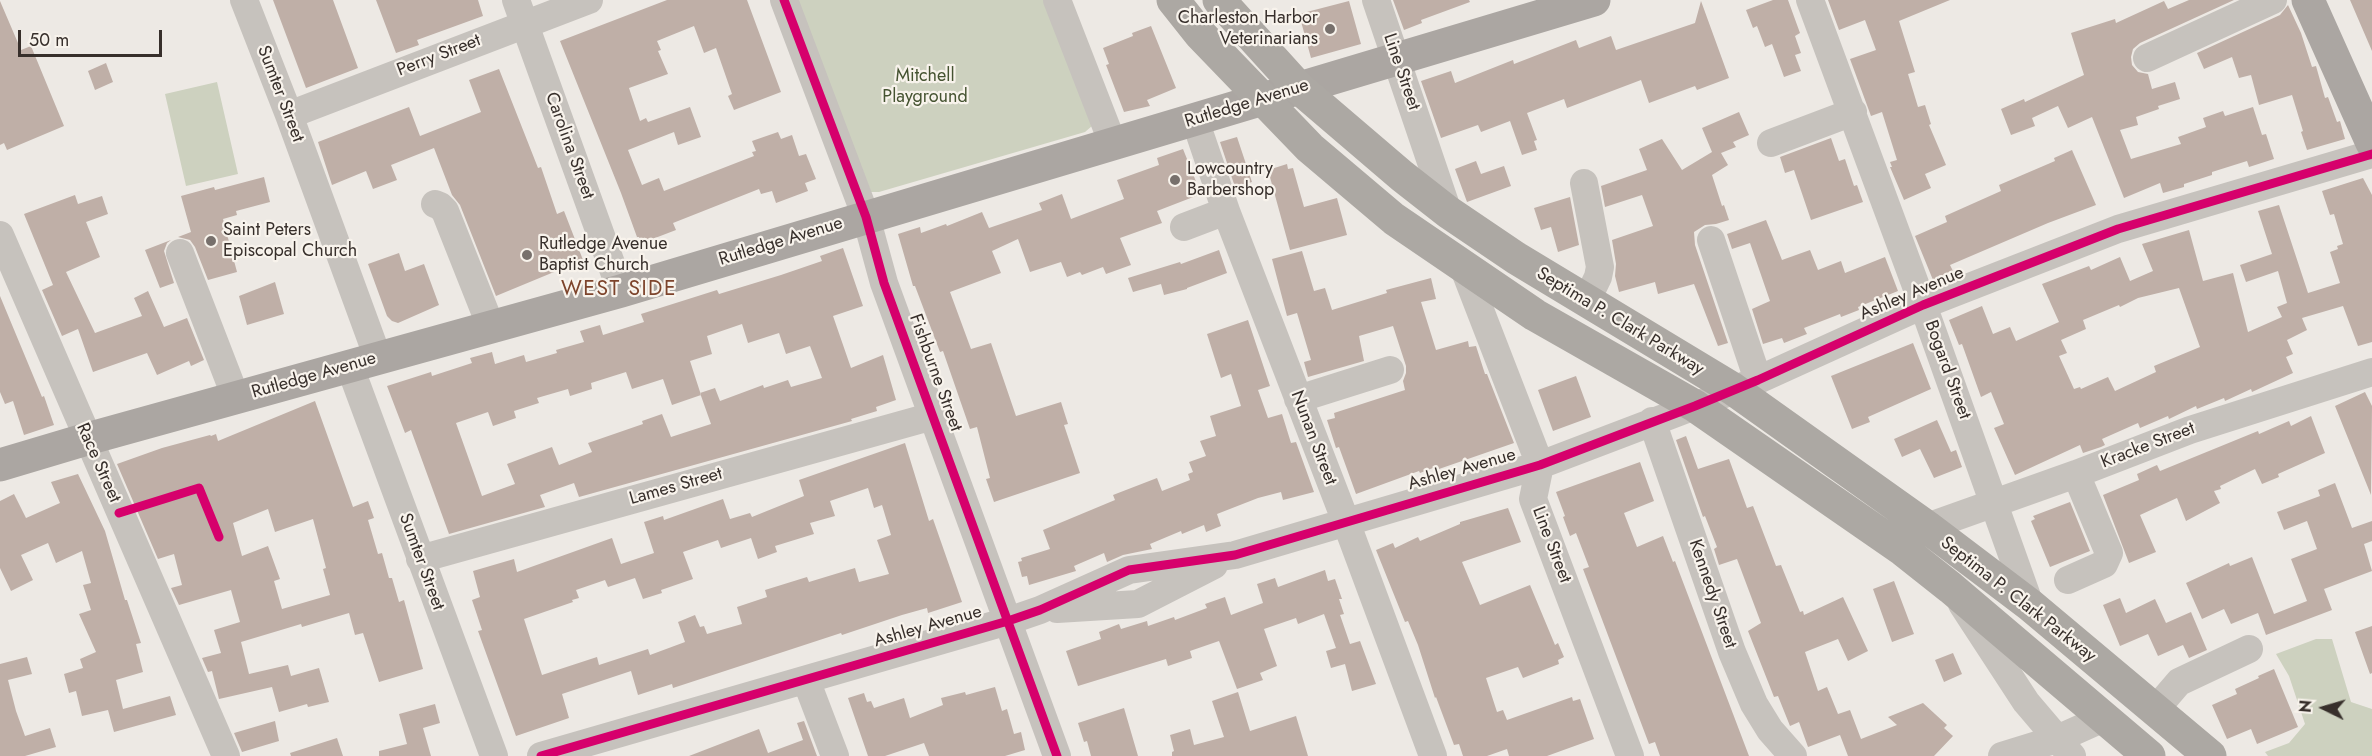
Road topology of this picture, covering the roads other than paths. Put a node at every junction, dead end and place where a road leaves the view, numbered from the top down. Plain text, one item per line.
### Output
1 (244, 0) edge
2 (589, 0) edge
3 (784, 0) edge
4 (1058, 0) edge
5 (1173, 0) edge
6 (1219, 0) edge
7 (1377, 0) edge
8 (1810, 0) edge
9 (2273, 0) edge
10 (2308, 0) edge
11 (1585, 1) edge
12 (520, 11) edge
13 (1397, 57) junction
14 (2147, 57) dead end
15 (1299, 88) junction
16 (1263, 100) junction
17 (1853, 112) junction
18 (289, 115) junction
19 (1196, 120) junction
20 (1771, 143) dead end
21 (2372, 143) edge
22 (1113, 144) junction
23 (2372, 154) edge
24 (1584, 183) dead end
25 (435, 204) dead end
26 (1226, 211) junction
27 (1448, 212) junction
28 (866, 217) junction
29 (1184, 227) dead end
30 (0, 235) edge
31 (1711, 240) dead end
32 (180, 253) dead end
33 (1462, 266) junction
34 (621, 291) junction
35 (1586, 302) junction
36 (1923, 305) junction
37 (491, 327) junction
38 (364, 363) junction
39 (1390, 370) dead end
40 (2372, 372) edge
41 (1746, 385) junction
42 (236, 398) junction
43 (1298, 399) junction
44 (1695, 406) junction
45 (933, 416) junction
46 (1652, 421) junction
47 (87, 439) junction
48 (0, 465) edge
49 (1540, 465) junction
50 (2076, 474) junction
51 (1995, 504) junction
52 (1346, 522) junction
53 (1927, 527) junction
54 (420, 559) junction
55 (2068, 580) dead end
56 (1951, 588) junction
57 (2030, 605) junction
58 (1008, 621) junction
59 (2249, 649) dead end
60 (806, 680) junction
61 (2155, 710) junction
62 (2104, 718) junction
63 (2065, 747) edge
64 (1429, 755) edge
65 (226, 756) edge
66 (494, 756) edge
67 (541, 756) edge
68 (835, 756) edge
69 (1058, 756) edge
70 (1630, 756) edge
71 (1793, 756) edge
72 (2002, 756) edge
73 (2149, 756) edge
74 (2210, 756) edge

1 - 18 street, Sumter Street
2 - 12 street, Perry Street
3 - 28 street, Fishburne Street
4 - 22 street
5 - 16 highway, Septima P. Clark Parkway
6 - 15 highway, Septima P. Clark Parkway
7 - 13 street, Line Street
8 - 17 street, Bogard Street
9 - 14 street
10 - 21 main road
11 - 13 main road, Rutledge Avenue
12 - 18 street, Perry Street
12 - 34 street, Carolina Street
13 - 15 main road, Rutledge Avenue
13 - 27 street, Line Street
15 - 16 main road, Rutledge Avenue
15 - 27 highway, Septima P. Clark Parkway
16 - 19 main road, Rutledge Avenue
16 - 33 highway, Septima P. Clark Parkway
17 - 20 street
17 - 36 street, Bogard Street
18 - 38 street, Sumter Street
19 - 22 main road, Rutledge Avenue
19 - 26 street, Nunan Street
22 - 28 main road, Rutledge Avenue
23 - 36 street, Ashley Avenue
24 - 35 street
25 - 37 street
26 - 29 street
26 - 43 street, Nunan Street
27 - 35 highway, Septima P. Clark Parkway
28 - 34 main road, Rutledge Avenue
28 - 45 street, Fishburne Street
30 - 47 street, Race Street
31 - 41 street
32 - 42 street
33 - 44 highway, Septima P. Clark Parkway
33 - 49 street
34 - 37 main road, Rutledge Avenue
35 - 41 highway, Septima P. Clark Parkway
36 - 41 street, Ashley Avenue
36 - 51 street, Bogard Street
37 - 38 main road, Rutledge Avenue
38 - 42 main road, Rutledge Avenue
38 - 54 street, Sumter Street
39 - 43 street
40 - 50 street, Kracke Street
41 - 44 street, Ashley Avenue
41 - 53 highway, Septima P. Clark Parkway
42 - 47 main road, Rutledge Avenue
43 - 52 street, Nunan Street
44 - 46 street, Ashley Avenue
44 - 56 highway, Septima P. Clark Parkway
45 - 54 street, Lames Street
45 - 58 street, Fishburne Street
46 - 49 street, Ashley Avenue
46 - 71 street, Kennedy Street
47 - 48 main road, Rutledge Avenue
47 - 65 street, Race Street
49 - 52 street, Ashley Avenue
49 - 70 street, Line Street
50 - 51 street, Kracke Street
50 - 55 street
51 - 53 street, Kracke Street
51 - 57 street, Bogard Street
52 - 58 street, Ashley Avenue
52 - 64 street, Nunan Street
53 - 57 highway, Septima P. Clark Parkway
54 - 66 street, Sumter Street
56 - 62 highway, Septima P. Clark Parkway
56 - 63 street
57 - 61 highway, Septima P. Clark Parkway
58 - 60 street, Ashley Avenue
58 - 69 street, Fishburne Street
59 - 61 street
60 - 67 street, Ashley Avenue
60 - 68 street
61 - 74 highway, Septima P. Clark Parkway
62 - 63 street
62 - 73 highway, Septima P. Clark Parkway
63 - 72 street

